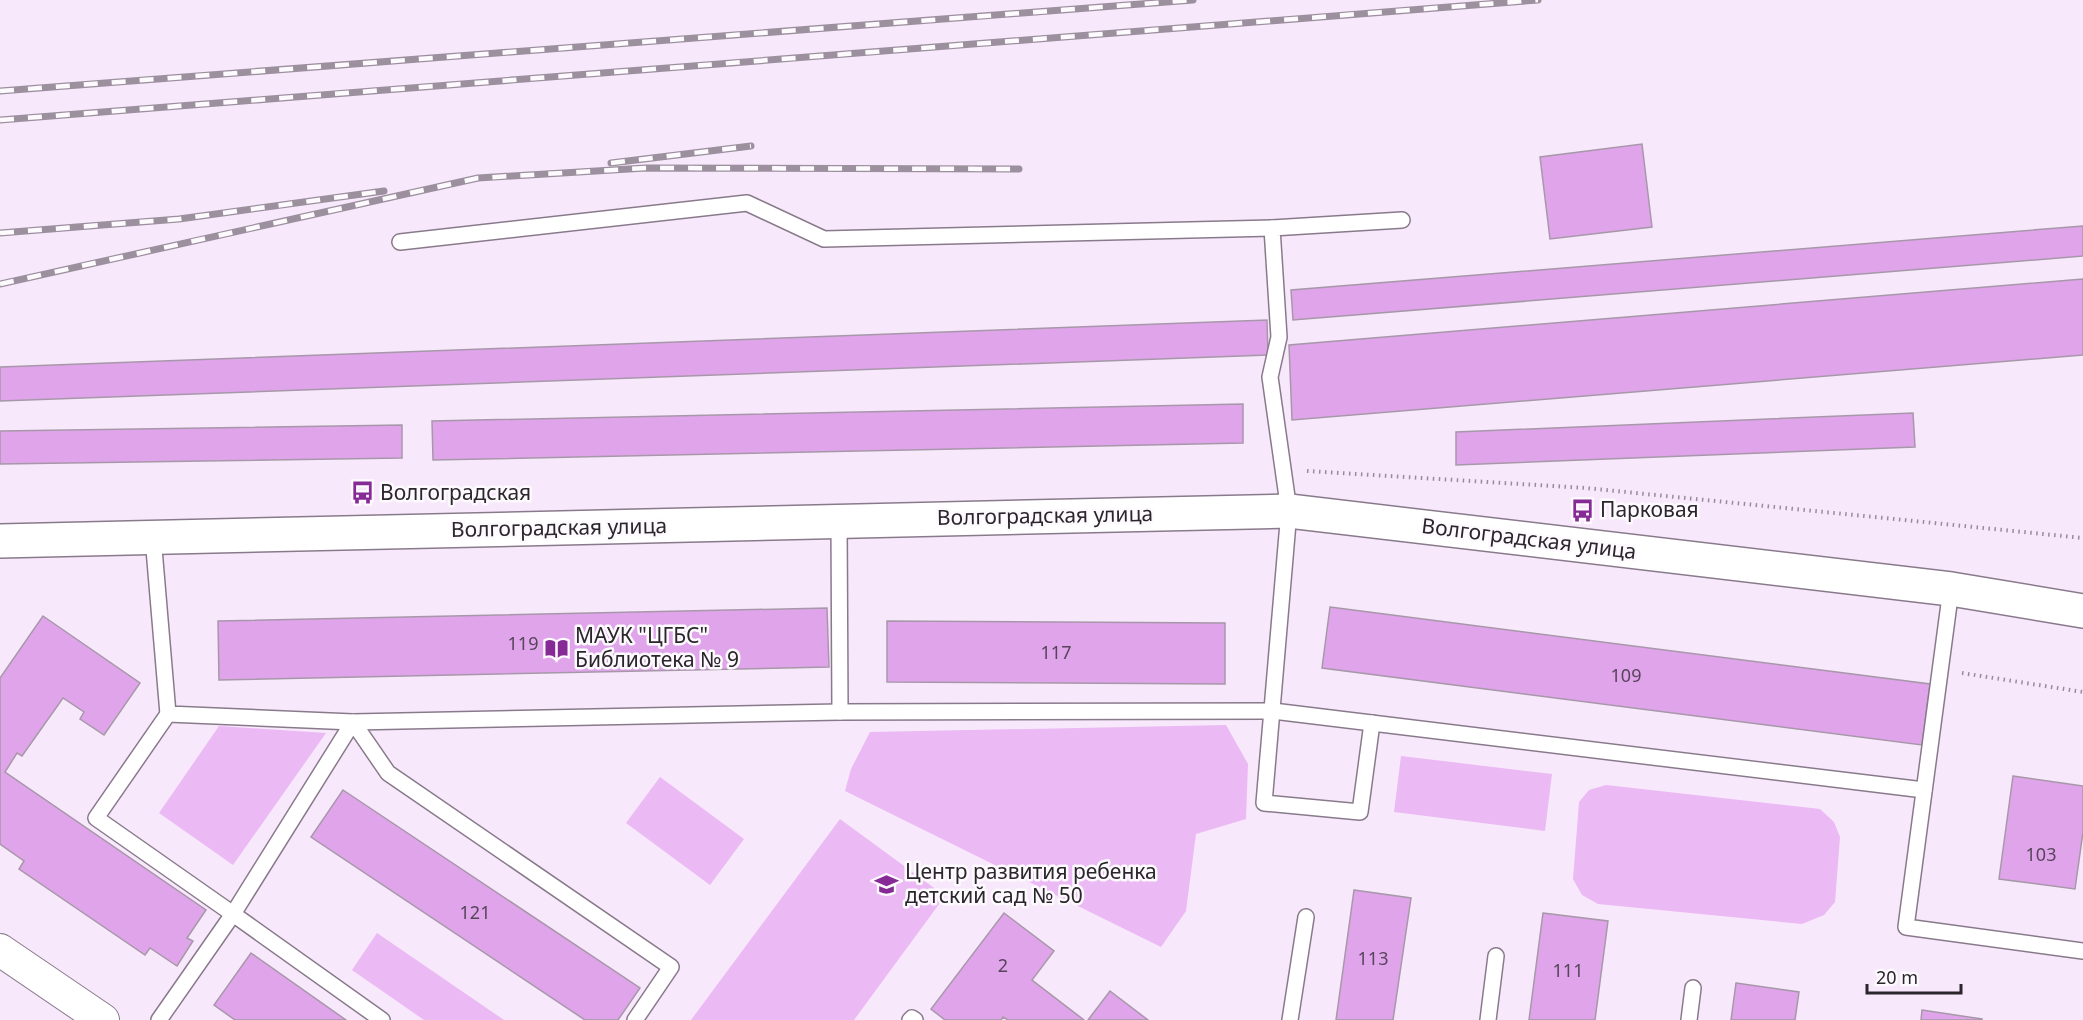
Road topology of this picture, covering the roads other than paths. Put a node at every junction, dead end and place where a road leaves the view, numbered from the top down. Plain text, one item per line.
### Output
1 (1402, 220) dead end
2 (1272, 228) junction
3 (400, 242) dead end
4 (1288, 511) junction
5 (840, 521) junction
6 (153, 537) junction
7 (0, 541) edge
8 (1952, 589) junction
9 (2083, 611) edge
10 (1273, 711) junction
11 (840, 712) junction
12 (168, 714) junction
13 (353, 722) junction
14 (1372, 723) junction
15 (1924, 790) junction
16 (233, 914) junction
17 (1306, 917) dead end
18 (0, 950) edge
19 (2083, 951) edge
20 (1496, 956) dead end
21 (1694, 988) dead end
22 (102, 1020) edge
23 (159, 1020) edge
24 (382, 1020) edge
25 (635, 1020) edge
26 (910, 1020) edge
27 (915, 1020) edge
28 (1290, 1020) edge
29 (1488, 1020) edge
30 (1689, 1020) edge

1 - 2 lane
2 - 3 lane
2 - 4 lane
4 - 5 street, Волгоградская улица
4 - 8 street, Волгоградская улица
4 - 10 lane
5 - 6 street, Волгоградская улица
5 - 11 lane
6 - 7 street, Волгоградская улица
6 - 12 lane
8 - 9 street, Волгоградская улица
8 - 15 lane
10 - 11 lane
10 - 14 lane
10 - 14 lane
11 - 13 lane
12 - 13 lane
12 - 16 lane
13 - 16 lane
13 - 25 lane
14 - 15 lane
15 - 19 lane
16 - 23 lane
16 - 24 lane
17 - 28 lane
18 - 22 street
20 - 29 lane
21 - 30 lane
26 - 27 lane

